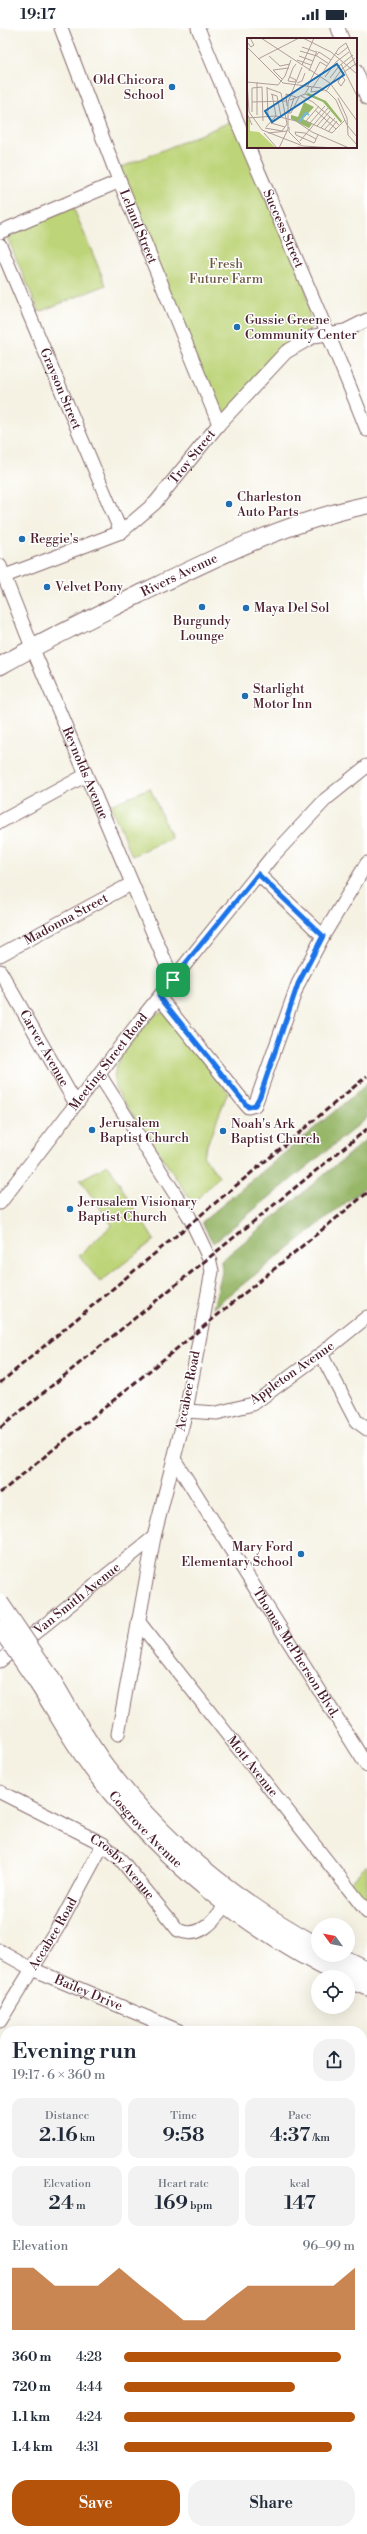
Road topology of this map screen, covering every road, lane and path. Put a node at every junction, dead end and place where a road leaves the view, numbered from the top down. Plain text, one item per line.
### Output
1 (61, 28) edge
2 (198, 28) edge
3 (338, 28) edge
4 (342, 38) edge
5 (360, 80) edge
6 (367, 98) edge
7 (244, 132) edge
8 (251, 148) edge
9 (120, 181) junction
10 (0, 232) edge
11 (0, 245) edge
12 (367, 320) edge
13 (330, 335) junction
14 (219, 424) junction
15 (367, 430) edge
16 (367, 505) edge
17 (121, 532) junction
18 (2, 571) edge
19 (32, 647) junction
20 (0, 666) edge
21 (367, 766) edge
22 (86, 774) junction
23 (0, 822) edge
24 (367, 863) edge
25 (258, 874) junction
26 (131, 884) junction
27 (323, 936) junction
28 (0, 955) edge
29 (0, 971) edge
30 (173, 980) junction
31 (159, 996) junction
32 (99, 1074) junction
33 (76, 1104) junction
34 (0, 1203) edge
35 (367, 1317) edge
36 (321, 1354) junction
37 (186, 1411) junction
38 (367, 1429) edge
39 (174, 1459) junction
40 (154, 1537) junction
41 (0, 1603) edge
42 (138, 1622) junction
43 (0, 1628) edge
44 (0, 1661) edge
45 (44, 1680) junction
46 (118, 1734) dead end
47 (367, 1766) edge
48 (0, 1792) edge
49 (103, 1844) junction
50 (226, 1905) junction
51 (367, 1912) edge
52 (311, 1942) edge
53 (0, 1951) edge
54 (350, 1962) edge
55 (32, 1969) junction
56 (332, 1970) edge
57 (367, 1970) edge
58 (355, 1982) edge
59 (367, 1988) edge
60 (0, 2021) edge
61 (167, 2026) edge

1 - 9 street, Leland Street
2 - 7 street, Success Street
3 - 4 street
5 - 6 street
8 - 13 street, Success Street
9 - 10 street
9 - 14 street, Leland Street
11 - 17 street, Grayson Street
12 - 13 street, Troy Street
13 - 14 street, Troy Street
13 - 15 street, Success Street
14 - 17 street, Troy Street
16 - 19 main road, Rivers Avenue
17 - 18 street, Troy Street
18 - 19 street, Reynolds Avenue
19 - 20 main road, Rivers Avenue
19 - 22 street, Reynolds Avenue
21 - 25 street, Meeting Street Road
22 - 23 street
22 - 26 street, Reynolds Avenue
24 - 27 street
25 - 27 street
25 - 30 street, Meeting Street Road
26 - 28 street, Madonna Street
26 - 30 street, Reynolds Avenue
27 - 31 street
29 - 33 street, Carver Avenue
30 - 31 street, Meeting Street Road
31 - 32 street, Meeting Street Road
32 - 33 street, Meeting Street Road
32 - 37 street, Accabee Road
33 - 34 street, Meeting Street Road
35 - 36 street, Appleton Avenue
36 - 37 street, Appleton Avenue
36 - 38 street
37 - 39 street, Accabee Road
39 - 40 street, Accabee Road
39 - 47 street, Thomas McPherson Blvd.
40 - 42 street, Accabee Road
40 - 44 street, Van Smith Avenue
41 - 45 main road, Cosgrove Avenue, bridge
42 - 46 street, Accabee Road
42 - 51 street, Mott Avenue
43 - 45 main road, Cosgrove Avenue, bridge
45 - 50 main road, Cosgrove Avenue
45 - 52 main road, Cosgrove Avenue
48 - 49 street, Crosby Avenue
49 - 50 street, Crosby Avenue
49 - 55 street, Accabee Road
50 - 56 main road, Cosgrove Avenue
53 - 55 street, Bailey Drive
54 - 57 main road
55 - 60 street, Accabee Road
55 - 61 street, Bailey Drive
58 - 59 main road

